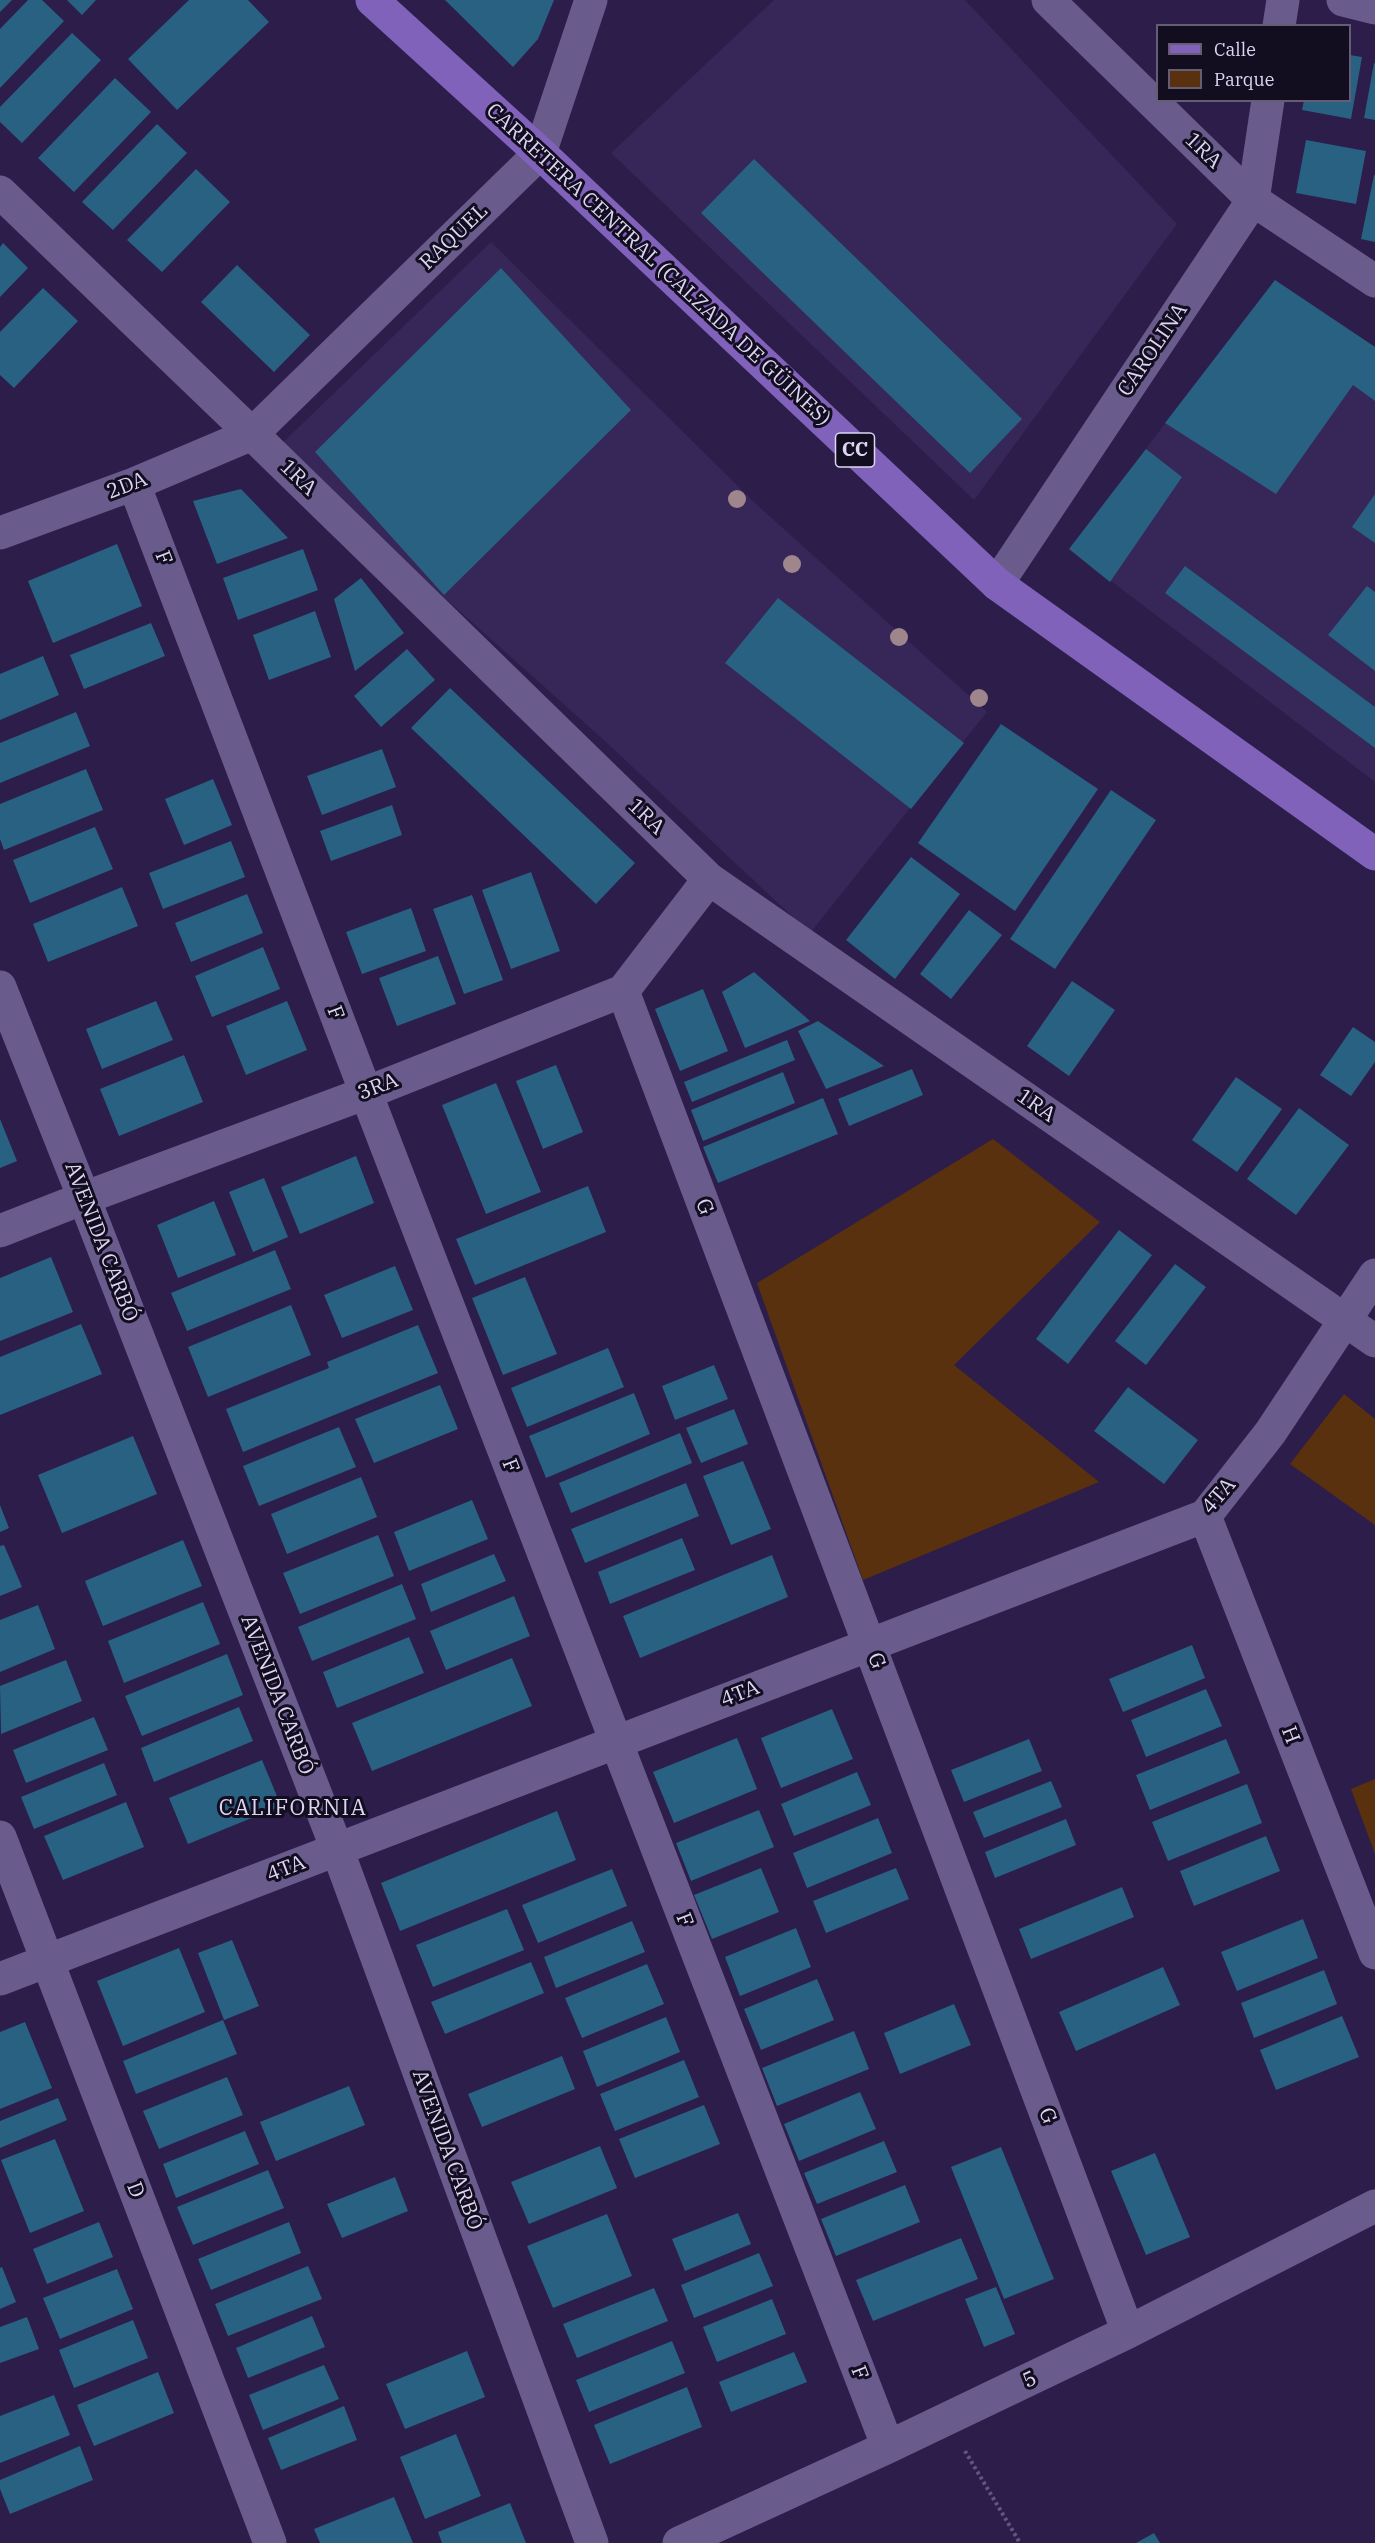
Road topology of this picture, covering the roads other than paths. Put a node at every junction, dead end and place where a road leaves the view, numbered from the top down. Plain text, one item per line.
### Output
1 (372, 0) edge
2 (591, 0) edge
3 (1048, 0) edge
4 (1283, 0) edge
5 (1343, 0) edge
6 (1375, 8) edge
7 (1279, 24) edge
8 (1268, 102) edge
9 (540, 153) junction
10 (0, 192) edge
11 (1252, 200) junction
12 (1375, 281) edge
13 (252, 434) junction
14 (134, 484) junction
15 (0, 533) edge
16 (997, 584) junction
17 (1375, 854) edge
18 (709, 879) junction
19 (0, 987) edge
20 (623, 991) junction
21 (366, 1092) junction
22 (84, 1198) junction
23 (0, 1231) edge
24 (1375, 1275) edge
25 (1344, 1320) junction
26 (1375, 1341) edge
27 (1204, 1516) junction
28 (870, 1644) junction
29 (616, 1742) junction
30 (0, 1837) edge
31 (337, 1849) junction
32 (1375, 1953) edge
33 (48, 1961) junction
34 (0, 1979) edge
35 (1375, 2206) edge
36 (1128, 2332) junction
37 (888, 2447) junction
38 (270, 2543) edge
39 (592, 2543) edge
40 (679, 2543) edge

1 - 9 main road, CARRETERA CENTRAL (CALZADA DE GÜINES) / CC
2 - 9 street, RAQUEL
3 - 11 street, 1RA
4 - 7 street
5 - 6 street
8 - 11 street, CAROLINA
9 - 13 street, RAQUEL
9 - 16 main road, CARRETERA CENTRAL (CALZADA DE GÜINES) / CC
10 - 13 street, 1RA
11 - 12 street, 1RA
11 - 16 street, CAROLINA
13 - 14 street, 2DA
13 - 18 street, 1RA
14 - 15 street, 2DA
14 - 21 street, F
16 - 17 main road, CARRETERA CENTRAL (CALZADA DE GÜINES) / CC
18 - 20 street
18 - 25 street, 1RA
19 - 22 street, AVENIDA CARBÓ
20 - 21 street, 3RA
20 - 28 street, G
21 - 22 street, 3RA
21 - 29 street, F
22 - 23 street, 3RA
22 - 31 street, AVENIDA CARBÓ
24 - 25 street, 4TA
25 - 26 street, 1RA
25 - 27 street, 4TA
27 - 28 street, 4TA
27 - 32 street, H
28 - 29 street, 4TA
28 - 36 street, G
29 - 31 street, 4TA
29 - 37 street, F
30 - 33 street, D
31 - 33 street, 4TA
31 - 39 street, AVENIDA CARBÓ
33 - 34 street, 4TA
33 - 38 street, D
35 - 36 street, 5
36 - 37 street, 5
37 - 40 street, 5

